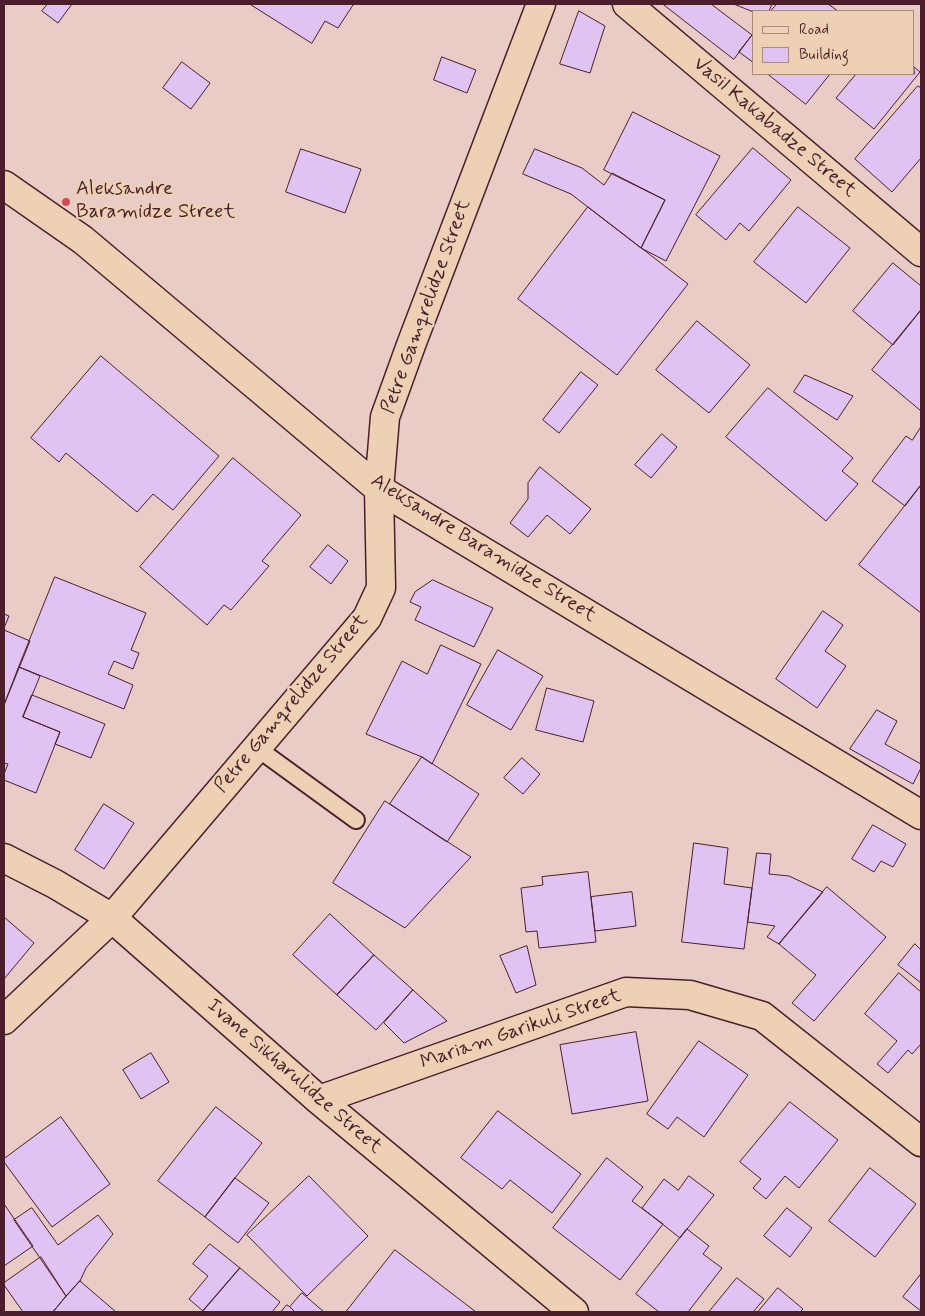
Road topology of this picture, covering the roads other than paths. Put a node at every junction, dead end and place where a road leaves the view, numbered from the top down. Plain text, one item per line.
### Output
1 (541, 4) edge
2 (627, 4) edge
3 (4, 185) edge
4 (921, 252) edge
5 (379, 489) junction
6 (257, 748) junction
7 (921, 815) edge
8 (356, 820) dead end
9 (4, 858) edge
10 (112, 918) junction
11 (4, 1020) edge
12 (318, 1100) junction
13 (921, 1142) edge
14 (574, 1312) edge

1 - 5 street, Petre Gamqrelidze Street
2 - 4 street, Vasil Kakabadze Street
3 - 5 street, Aleksandre Baramidze Street
5 - 6 street, Petre Gamqrelidze Street
5 - 7 street, Aleksandre Baramidze Street
6 - 8 lane
6 - 10 street, Petre Gamqrelidze Street
9 - 10 street, Ivane Sikharulidze Street
10 - 11 street, Petre Gamqrelidze Street
10 - 12 street, Ivane Sikharulidze Street
12 - 13 street, Mariam Garikuli Street
12 - 14 street, Ivane Sikharulidze Street

